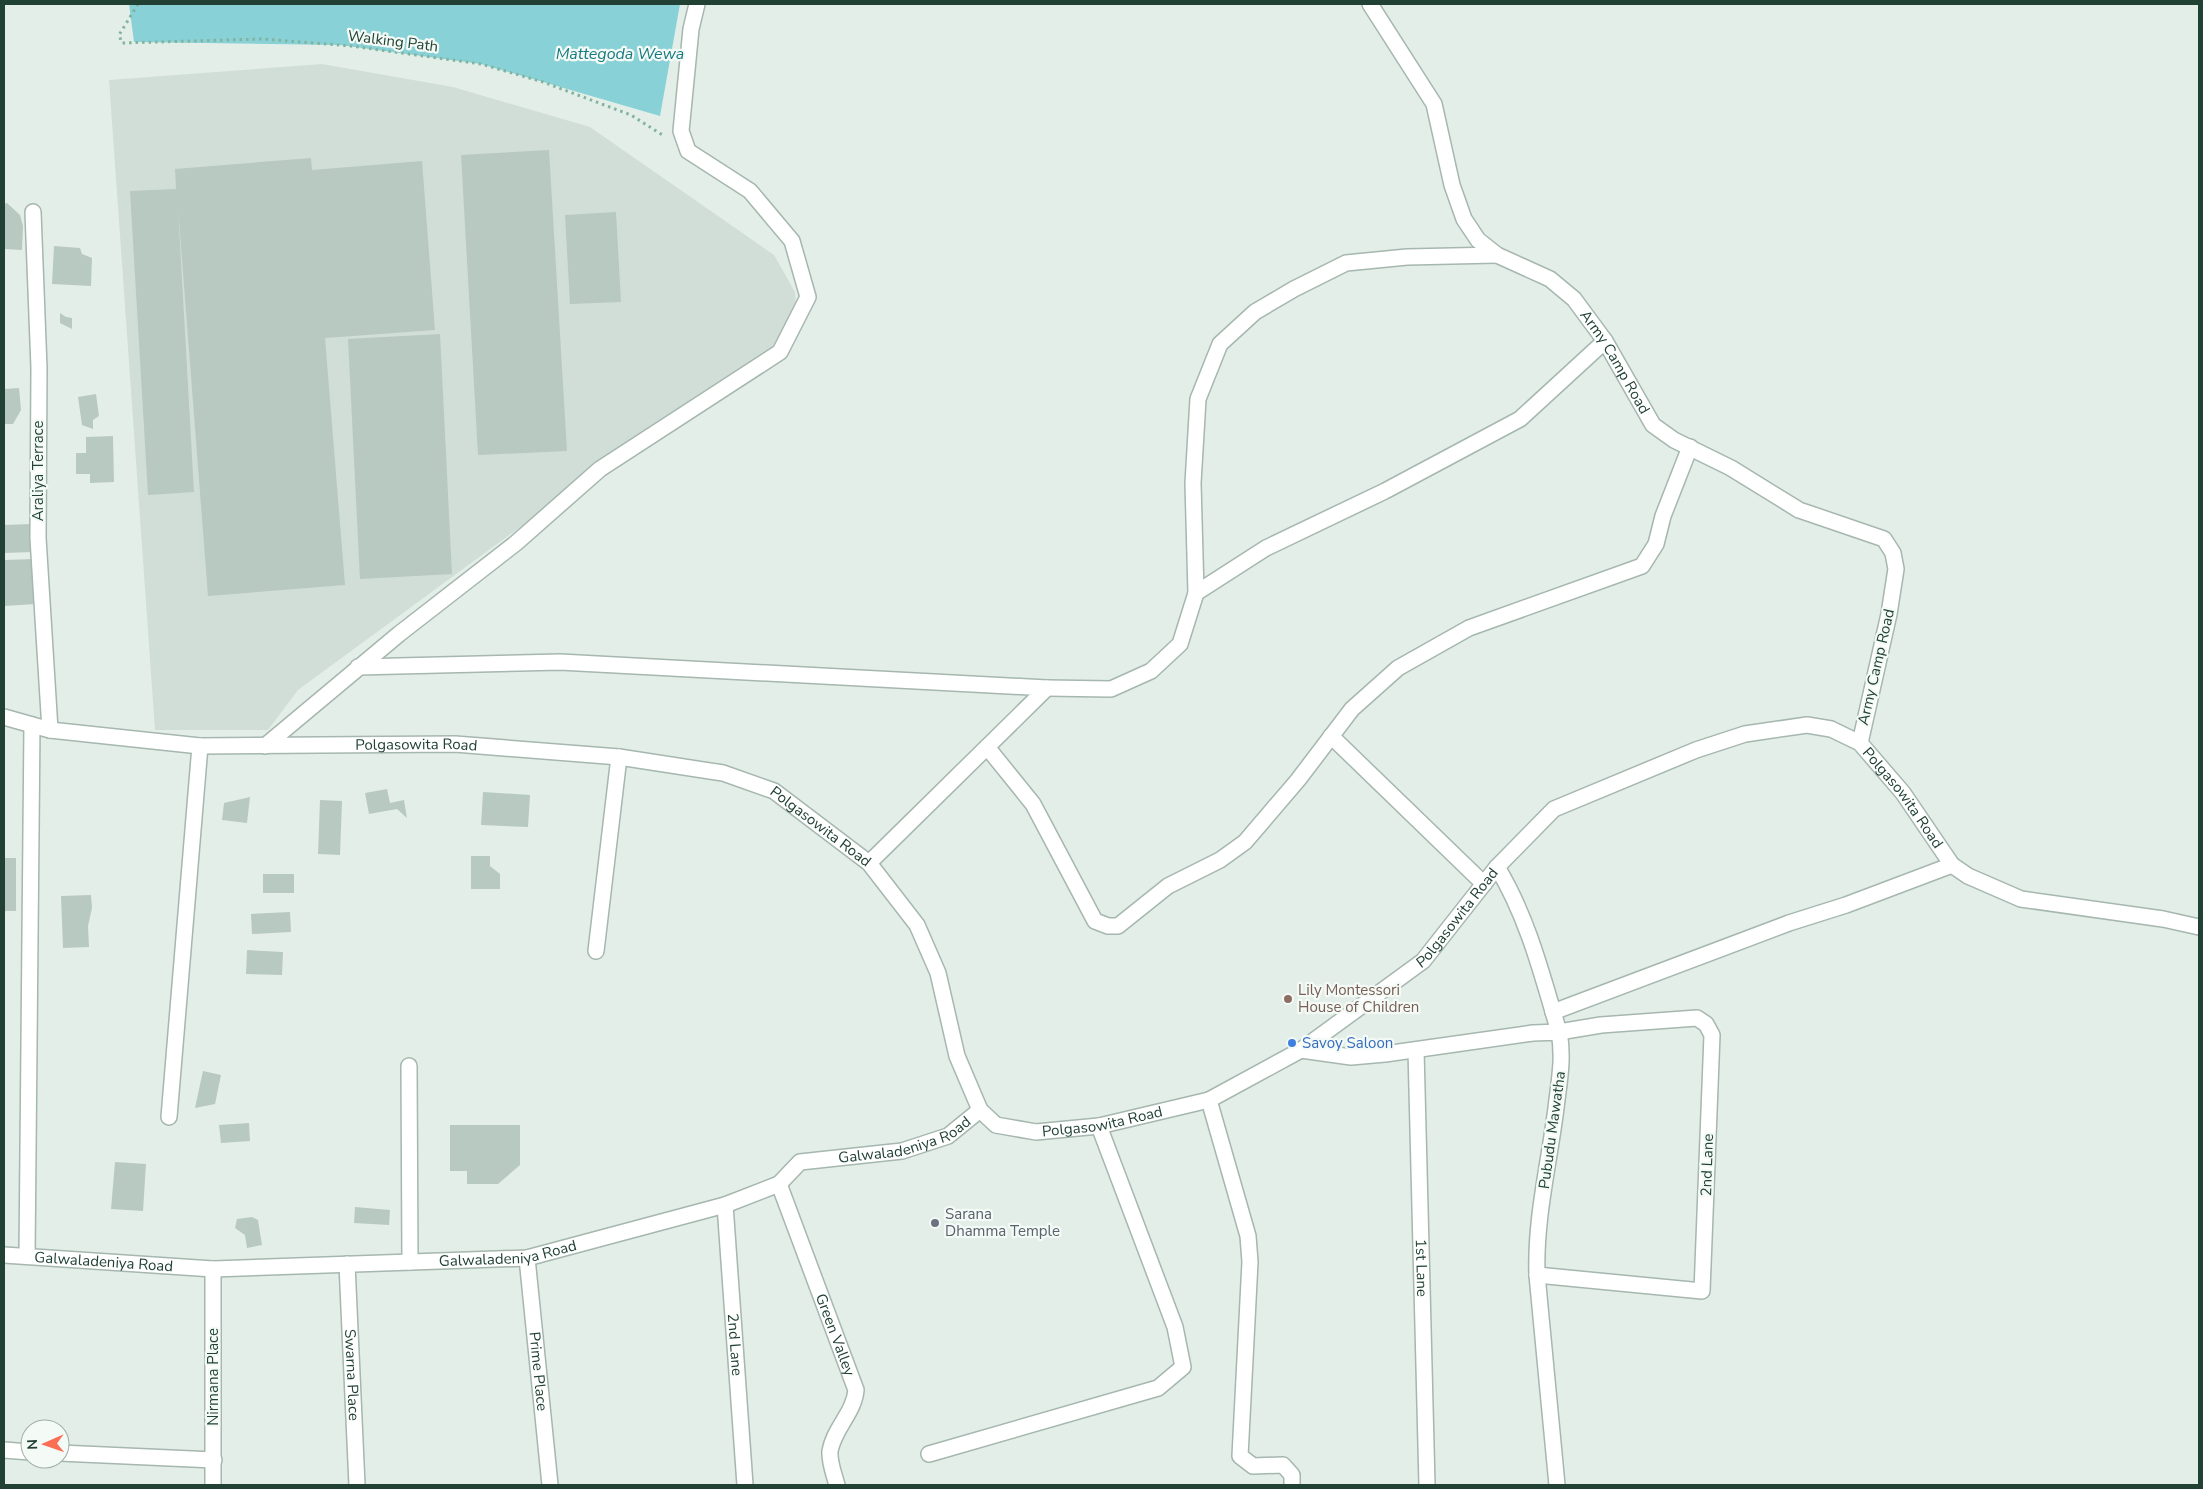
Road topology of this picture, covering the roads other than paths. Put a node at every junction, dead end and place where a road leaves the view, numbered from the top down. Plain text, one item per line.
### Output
1 (697, 4) edge
2 (1370, 4) edge
3 (33, 212) dead end
4 (1497, 255) junction
5 (1605, 341) junction
6 (1690, 447) junction
7 (1196, 593) junction
8 (358, 667) junction
9 (1047, 688) junction
10 (4, 716) edge
11 (32, 725) junction
12 (50, 730) junction
13 (1331, 736) junction
14 (1860, 743) junction
15 (200, 746) junction
16 (265, 746) junction
17 (987, 747) junction
18 (619, 757) junction
19 (869, 862) junction
20 (1952, 865) junction
21 (1497, 867) junction
22 (1484, 884) junction
23 (2199, 926) edge
24 (596, 951) dead end
25 (1553, 1012) junction
26 (1559, 1032) junction
27 (1301, 1050) junction
28 (1416, 1050) junction
29 (409, 1066) dead end
30 (1209, 1100) junction
31 (980, 1110) junction
32 (169, 1117) dead end
33 (1099, 1126) junction
34 (779, 1184) junction
35 (725, 1205) junction
36 (4, 1255) edge
37 (27, 1256) junction
38 (527, 1258) junction
39 (410, 1262) junction
40 (347, 1264) junction
41 (213, 1269) junction
42 (1536, 1275) junction
43 (4, 1450) edge
44 (20, 1451) edge
45 (70, 1453) edge
46 (930, 1454) dead end
47 (214, 1460) junction
48 (214, 1485) edge
49 (357, 1485) edge
50 (550, 1485) edge
51 (745, 1485) edge
52 (837, 1485) edge
53 (1292, 1485) edge
54 (1427, 1485) edge
55 (1557, 1485) edge

1 - 8 street
2 - 4 street, Army Camp Road
3 - 12 street, Araliya Terrace
4 - 5 street, Army Camp Road
4 - 7 street
5 - 6 street, Army Camp Road
5 - 7 street
6 - 13 street
6 - 14 street, Army Camp Road
7 - 9 street
8 - 9 street
8 - 16 street
9 - 17 street
10 - 11 street, Polgasowita Road
11 - 12 street, Polgasowita Road
11 - 37 street
12 - 15 street, Polgasowita Road
13 - 17 street
13 - 22 street
14 - 20 street, Polgasowita Road
14 - 21 street, Polgasowita Road
15 - 16 street, Polgasowita Road
15 - 32 street
16 - 18 street, Polgasowita Road
17 - 19 street
18 - 19 street, Polgasowita Road
18 - 24 street
19 - 31 street, Polgasowita Road
20 - 23 street, Polgasowita Road
20 - 25 street
21 - 22 street, Polgasowita Road
21 - 25 street, Pubudu Mawatha
22 - 27 street, Polgasowita Road
25 - 26 street, Pubudu Mawatha
26 - 28 street
26 - 42 street, Pubudu Mawatha
26 - 42 street, 2nd Lane
27 - 28 street
27 - 30 street, Polgasowita Road
28 - 54 street, 1st Lane
29 - 39 street
30 - 33 street, Polgasowita Road
30 - 53 street
31 - 33 street, Polgasowita Road
31 - 34 street, Galwaladeniya Road
33 - 46 street
34 - 35 street, Galwaladeniya Road
34 - 52 street, Green Valley
35 - 38 street, Galwaladeniya Road
35 - 51 street, 2nd Lane
36 - 37 street, Galwaladeniya Road
37 - 41 street, Galwaladeniya Road
38 - 39 street, Galwaladeniya Road
38 - 50 street, Prime Place
39 - 40 street, Galwaladeniya Road
40 - 41 street, Galwaladeniya Road
40 - 49 street, Swarna Place
41 - 47 street, Nirmana Place
42 - 55 street, Pubudu Mawatha
43 - 44 street
45 - 47 street
47 - 48 street, Nirmana Place

